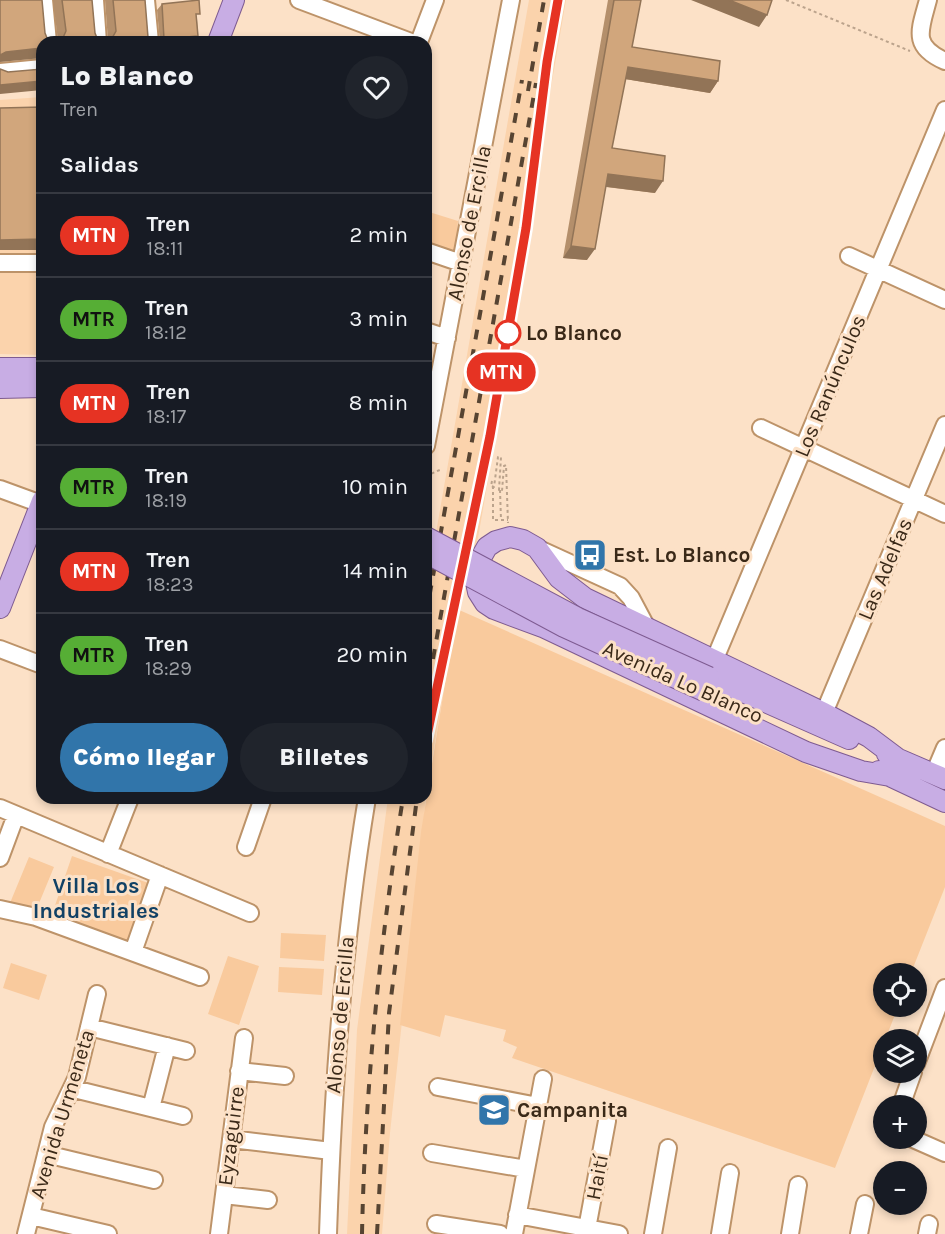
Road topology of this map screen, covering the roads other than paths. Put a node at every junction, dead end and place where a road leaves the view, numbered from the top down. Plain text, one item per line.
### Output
1 (44, 0) edge
2 (95, 0) edge
3 (146, 0) edge
4 (234, 0) edge
5 (299, 0) edge
6 (435, 0) edge
7 (928, 0) edge
8 (506, 2) edge
9 (47, 36) edge
10 (98, 36) edge
11 (149, 36) edge
12 (220, 36) edge
13 (395, 36) edge
14 (421, 36) edge
15 (939, 59) edge
16 (36, 69) edge
17 (0, 72) edge
18 (945, 110) edge
19 (432, 253) edge
20 (849, 256) dead end
21 (36, 262) edge
22 (0, 263) edge
23 (461, 263) junction
24 (879, 269) junction
25 (945, 300) edge
26 (432, 333) edge
27 (447, 338) junction
28 (0, 368) edge
29 (36, 368) edge
30 (36, 387) edge
31 (0, 388) edge
32 (432, 406) edge
33 (945, 425) edge
34 (761, 428) dead end
35 (804, 448) junction
36 (0, 489) edge
37 (914, 500) junction
38 (36, 510) edge
39 (945, 514) edge
40 (36, 522) edge
41 (432, 540) edge
42 (537, 548) junction
43 (432, 556) edge
44 (0, 608) edge
45 (648, 630) junction
46 (0, 649) edge
47 (36, 663) edge
48 (709, 677) junction
49 (825, 713) junction
50 (945, 748) edge
51 (893, 767) junction
52 (940, 777) edge
53 (945, 802) edge
54 (128, 804) edge
55 (261, 804) edge
56 (366, 804) edge
57 (8, 812) edge
58 (246, 847) dead end
59 (108, 854) junction
60 (0, 858) edge
61 (160, 876) junction
62 (0, 909) edge
63 (250, 913) dead end
64 (133, 952) junction
65 (200, 977) dead end
66 (945, 988) edge
67 (97, 994) dead end
68 (89, 1027) junction
69 (927, 1035) edge
70 (244, 1038) dead end
71 (167, 1046) junction
72 (186, 1051) dead end
73 (239, 1071) junction
74 (285, 1076) dead end
75 (543, 1079) dead end
76 (438, 1087) dead end
77 (74, 1089) junction
78 (538, 1106) junction
79 (152, 1108) junction
80 (183, 1116) dead end
81 (607, 1121) dead end
82 (231, 1139) junction
83 (927, 1145) edge
84 (668, 1148) dead end
85 (331, 1151) junction
86 (432, 1153) dead end
87 (945, 1153) edge
88 (46, 1154) junction
89 (526, 1169) junction
90 (730, 1173) dead end
91 (154, 1180) dead end
92 (798, 1185) dead end
93 (224, 1195) junction
94 (268, 1200) dead end
95 (865, 1204) dead end
96 (517, 1215) junction
97 (31, 1216) junction
98 (436, 1224) dead end
99 (586, 1231) edge
100 (26, 1234) edge
101 (108, 1234) edge
102 (219, 1234) edge
103 (328, 1234) edge
104 (500, 1234) edge
105 (514, 1234) edge
106 (619, 1234) edge
107 (653, 1234) edge
108 (720, 1234) edge
109 (790, 1234) edge
110 (860, 1234) edge

1 - 9 street
2 - 10 street
3 - 11 street
4 - 12 main road
5 - 13 street
6 - 14 street
7 - 15 street
8 - 23 street, Alonso de Ercilla
16 - 17 street
18 - 24 street, Los Ranúnculos
19 - 23 street
20 - 24 street
21 - 22 street
23 - 27 street, Alonso de Ercilla
24 - 25 street
24 - 35 street, Los Ranúnculos
26 - 27 street
27 - 32 street, Alonso de Ercilla
28 - 29 main road
30 - 31 main road
33 - 37 street, Las Adelfas
34 - 35 street
35 - 37 street
35 - 48 street, Los Ranúnculos
36 - 38 street
37 - 39 street
37 - 49 street, Las Adelfas
40 - 44 main road
41 - 48 main road, Avenida Lo Blanco, bridge
42 - 45 main road
42 - 45 street, Avenida Lo Blanco
42 - 51 main road
43 - 48 main road, Avenida Lo Blanco, bridge
45 - 48 main road
46 - 47 street
48 - 49 main road
48 - 51 main road, Avenida Lo Blanco
49 - 51 main road
50 - 52 street
51 - 52 main road, Avenida Lo Blanco
51 - 53 main road, Avenida Lo Blanco
54 - 59 street
55 - 58 street
56 - 85 street, Alonso de Ercilla
57 - 59 street
57 - 60 street
59 - 61 street
61 - 63 street
61 - 64 street
62 - 64 street
64 - 65 street
66 - 69 street
67 - 68 street, Avenida Urmeneta
68 - 71 street
68 - 77 street, Avenida Urmeneta
70 - 73 street, Eyzaguirre
71 - 72 street
71 - 79 street
73 - 74 street
73 - 82 street, Eyzaguirre
75 - 78 street
76 - 78 street
77 - 79 street
77 - 88 street, Avenida Urmeneta
78 - 89 street
79 - 80 street
81 - 99 street, Haití
82 - 85 street
82 - 93 street, Eyzaguirre
83 - 87 street
84 - 107 street
85 - 103 street, Alonso de Ercilla
86 - 89 street
88 - 91 street
88 - 97 street, Avenida Urmeneta
89 - 96 street
90 - 108 street
92 - 109 street
93 - 94 street
93 - 102 street, Eyzaguirre
95 - 110 street
96 - 99 street
96 - 105 street
97 - 100 street, Avenida Urmeneta
97 - 101 street
98 - 104 street
99 - 106 street

